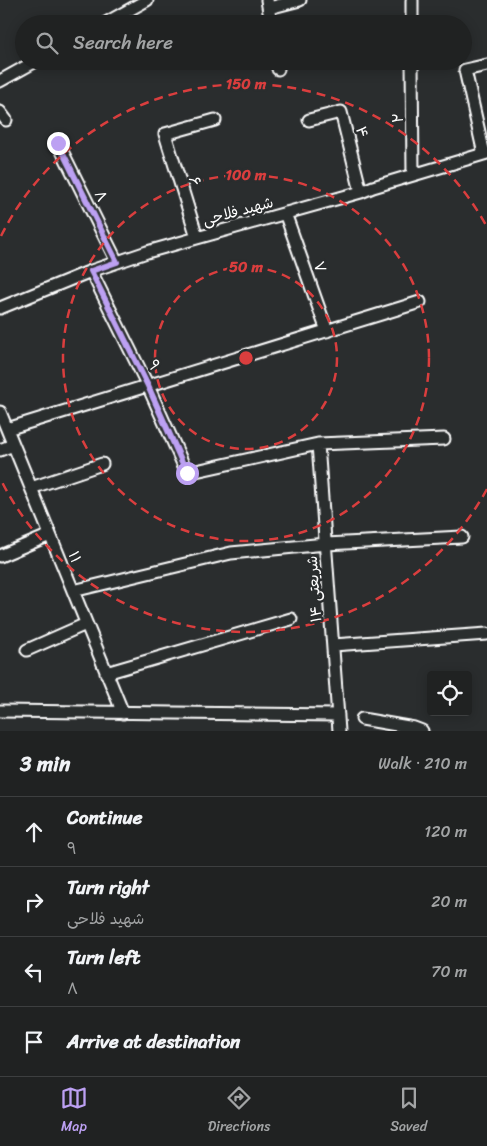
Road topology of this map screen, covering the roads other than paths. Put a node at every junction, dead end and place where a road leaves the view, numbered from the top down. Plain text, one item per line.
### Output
1 (147, 0) edge
2 (300, 0) edge
3 (412, 0) edge
4 (268, 4) edge
5 (120, 15) edge
6 (412, 15) edge
7 (487, 65) edge
8 (472, 68) edge
9 (20, 70) edge
10 (412, 70) edge
11 (465, 70) edge
12 (0, 81) edge
13 (215, 120) dead end
14 (309, 120) dead end
15 (58, 143) dead end
16 (486, 154) edge
17 (413, 176) junction
18 (361, 192) junction
19 (285, 213) junction
20 (198, 237) junction
21 (117, 262) junction
22 (91, 271) junction
23 (420, 302) dead end
24 (0, 308) edge
25 (327, 331) junction
26 (148, 386) junction
27 (0, 412) edge
28 (7, 429) junction
29 (444, 439) dead end
30 (318, 444) junction
31 (13, 445) junction
32 (0, 450) edge
33 (102, 464) dead end
34 (31, 488) junction
35 (50, 535) junction
36 (462, 537) dead end
37 (326, 544) junction
38 (0, 556) edge
39 (73, 592) junction
40 (291, 619) dead end
41 (86, 624) junction
42 (487, 634) edge
43 (333, 645) junction
44 (26, 650) dead end
45 (106, 673) junction
46 (0, 712) edge
47 (122, 713) junction
48 (338, 715) junction
49 (362, 719) dead end
50 (340, 731) edge
51 (422, 731) edge

1 - 5 street
2 - 4 street
3 - 6 street
7 - 8 street
9 - 12 street
10 - 17 street, ۲
11 - 16 street
13 - 20 street, ۶
14 - 18 street, ۴
15 - 21 street, ۸
16 - 17 street, شهید فلاحی
17 - 18 street, شهید فلاحی
18 - 19 street, شهید فلاحی
19 - 20 street, شهید فلاحی
19 - 25 street, ۷
20 - 21 street, شهید فلاحی
21 - 22 street, شهید فلاحی
22 - 24 street, شهید فلاحی
22 - 26 street, ۹
23 - 25 street
25 - 26 street
26 - 28 street
26 - 30 street, ۹
27 - 28 street, ۱۱
28 - 31 street, ۱۱
29 - 30 street
30 - 37 street, شریعتی ۱۴
31 - 32 street
31 - 34 street, ۱۱
33 - 34 street
34 - 35 street, ۱۱
35 - 38 street
35 - 39 street, ۱۱
36 - 37 street
37 - 39 street
37 - 43 street, شریعتی ۱۴
39 - 41 street, ۱۱
40 - 45 street
41 - 44 street
41 - 45 street, ۱۱
42 - 43 street
43 - 48 street, شریعتی ۱۴
45 - 47 street, ۱۱
46 - 47 street
47 - 48 street
48 - 50 street, شریعتی ۱۴
49 - 51 street

